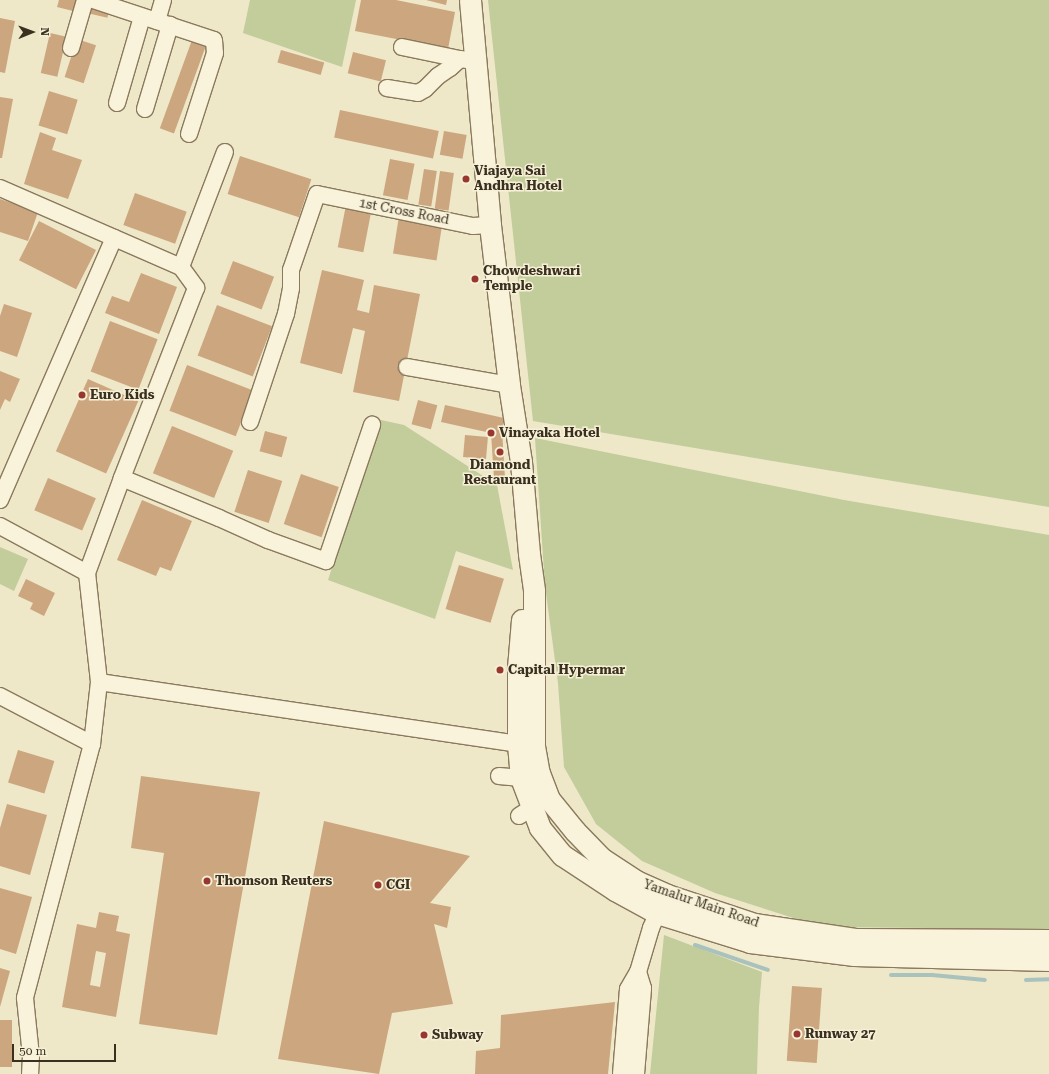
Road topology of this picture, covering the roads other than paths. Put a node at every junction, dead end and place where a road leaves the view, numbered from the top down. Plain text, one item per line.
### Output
1 (85, 0) edge
2 (93, 0) edge
3 (163, 0) edge
4 (470, 0) edge
5 (156, 21) junction
6 (402, 47) dead end
7 (71, 48) dead end
8 (468, 60) junction
9 (387, 88) dead end
10 (117, 102) dead end
11 (146, 109) dead end
12 (189, 134) dead end
13 (225, 152) dead end
14 (0, 188) edge
15 (490, 226) junction
16 (114, 238) junction
17 (181, 267) junction
18 (407, 368) dead end
19 (509, 385) junction
20 (250, 422) dead end
21 (372, 425) dead end
22 (122, 478) junction
23 (0, 500) edge
24 (0, 526) edge
25 (529, 554) junction
26 (87, 573) junction
27 (98, 682) junction
28 (0, 696) edge
29 (92, 744) junction
30 (526, 745) junction
31 (499, 776) dead end
32 (530, 776) junction
33 (667, 895) junction
34 (657, 913) junction
35 (1049, 940) edge
36 (1049, 960) edge
37 (638, 972) junction
38 (30, 1074) edge
39 (621, 1074) edge
40 (636, 1074) edge

1 - 7 street
2 - 5 street
3 - 5 street
4 - 8 street
5 - 10 street
5 - 11 street
5 - 12 street
6 - 8 street
8 - 9 street
8 - 15 street
13 - 17 street
14 - 16 street
15 - 19 street
15 - 20 street, 1st Cross Road
16 - 17 street
16 - 23 street
17 - 22 street
18 - 19 street
19 - 25 street
21 - 22 street
22 - 26 street
24 - 26 street
25 - 30 street, Yamalur Main Road
25 - 30 street
26 - 27 street
27 - 29 street
27 - 30 street
28 - 29 street
29 - 38 street
30 - 32 street, Yamalur Main Road
31 - 32 street
32 - 33 street, Yamalur Main Road
32 - 34 street, Yamalur Main Road
33 - 34 street
33 - 35 street, Yamalur Main Road
34 - 36 street, Yamalur Main Road
34 - 37 street
37 - 39 street
37 - 40 street

